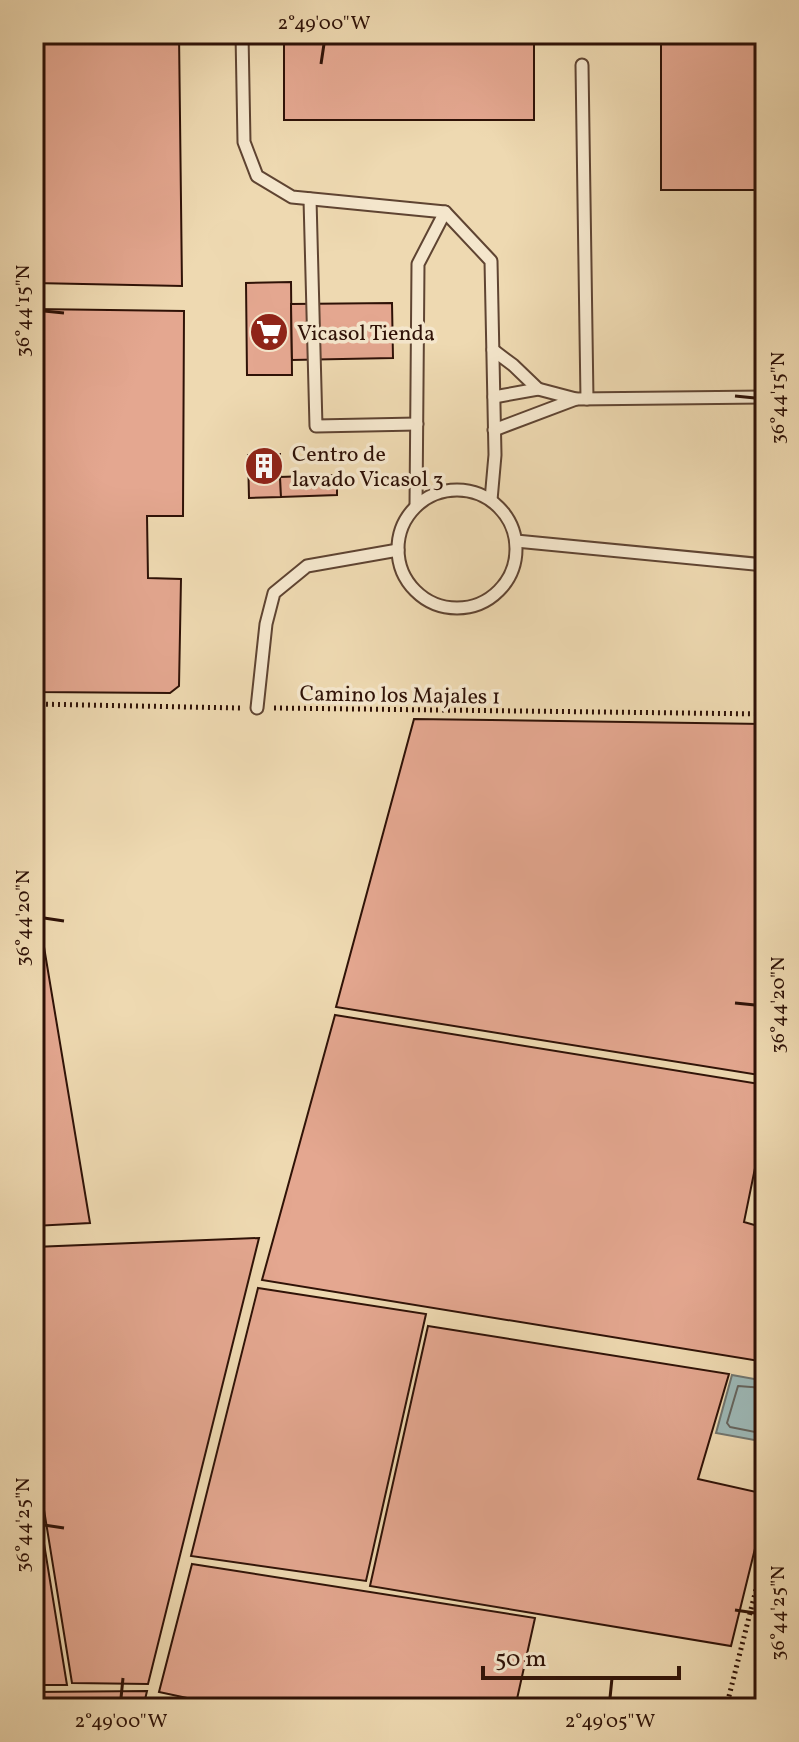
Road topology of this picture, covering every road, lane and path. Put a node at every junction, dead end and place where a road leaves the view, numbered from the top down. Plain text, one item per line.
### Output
1 (242, 34) edge
2 (582, 65) dead end
3 (310, 199) junction
4 (445, 212) junction
5 (493, 350) junction
6 (538, 389) junction
7 (494, 397) junction
8 (765, 397) edge
9 (581, 399) junction
10 (417, 424) junction
11 (494, 430) junction
12 (491, 500) junction
13 (416, 506) junction
14 (516, 541) junction
15 (398, 550) junction
16 (765, 565) edge
17 (34, 704) edge
18 (257, 708) junction
19 (765, 714) edge
20 (765, 1554) edge
21 (726, 1708) edge

1 - 3 lane
2 - 9 lane
3 - 4 lane
3 - 10 lane
4 - 5 lane
4 - 10 lane
5 - 6 lane
5 - 7 lane
6 - 7 lane
6 - 9 lane
7 - 11 lane
8 - 9 lane
9 - 11 lane
10 - 13 lane
11 - 12 lane
12 - 13 lane
12 - 14 lane
13 - 15 lane
14 - 15 lane
14 - 16 lane
15 - 18 lane
17 - 18 path, Camino los Majales 1
18 - 19 path, Camino los Majales 1
20 - 21 path

